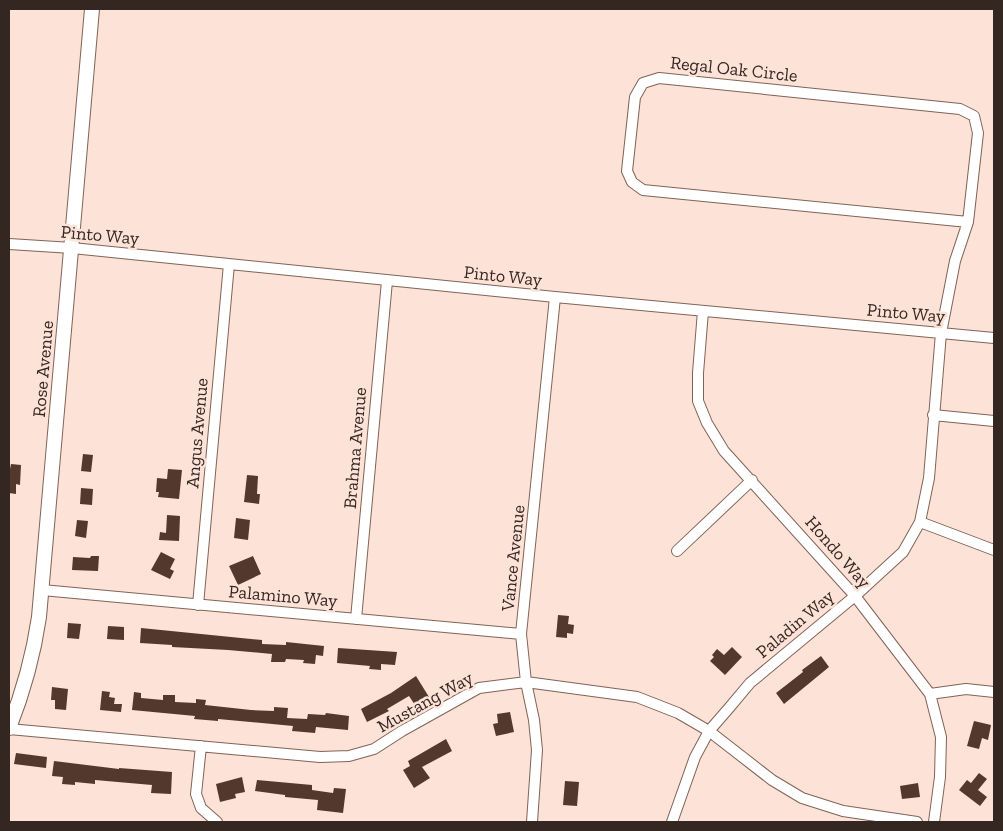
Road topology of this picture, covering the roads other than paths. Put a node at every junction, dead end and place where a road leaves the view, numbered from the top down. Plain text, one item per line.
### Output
1 (92, 9) edge
2 (968, 222) junction
3 (9, 244) edge
4 (72, 248) junction
5 (229, 264) junction
6 (387, 281) junction
7 (555, 297) junction
8 (703, 311) junction
9 (941, 333) junction
10 (994, 338) edge
11 (933, 415) junction
12 (994, 421) edge
13 (752, 480) junction
14 (920, 522) junction
15 (994, 550) edge
16 (677, 551) dead end
17 (42, 590) junction
18 (855, 596) junction
19 (198, 605) junction
20 (356, 619) junction
21 (521, 634) junction
22 (526, 682) junction
23 (994, 692) edge
24 (930, 694) junction
25 (9, 728) edge
26 (710, 732) junction
27 (201, 746) junction
28 (217, 822) edge
29 (532, 822) edge
30 (672, 822) edge
31 (917, 822) edge
32 (934, 822) edge

1 - 4 street, Rose Avenue
2 - 2 street, Regal Oak Circle
2 - 9 street, Regal Oak Circle
3 - 4 street, Pinto Way
4 - 5 street, Pinto Way
4 - 17 street, Rose Avenue
5 - 6 street, Pinto Way
5 - 19 street, Angus Avenue
6 - 7 street, Pinto Way
6 - 20 street, Brahma Avenue
7 - 8 street, Pinto Way
7 - 21 street, Vance Avenue
8 - 9 street, Pinto Way
8 - 13 street, Hondo Way
9 - 10 street, Pinto Way
9 - 11 street, Paladin Way
11 - 12 street
11 - 14 street, Paladin Way
13 - 16 street
13 - 18 street, Hondo Way
14 - 15 street
14 - 18 street, Paladin Way
17 - 19 street, Palamino Way
17 - 25 street, Rose Avenue
18 - 24 street, Hondo Way
18 - 26 street, Paladin Way
19 - 20 street, Palamino Way
20 - 21 street, Palamino Way
21 - 22 street, Vance Avenue
22 - 26 street, Mustang Way
22 - 27 street, Mustang Way
22 - 29 street, Vance Avenue
23 - 24 street
24 - 32 street, Hondo Way
25 - 27 street, Mustang Way
26 - 30 street, Paladin Way
26 - 31 street, Mustang Way
27 - 28 street

